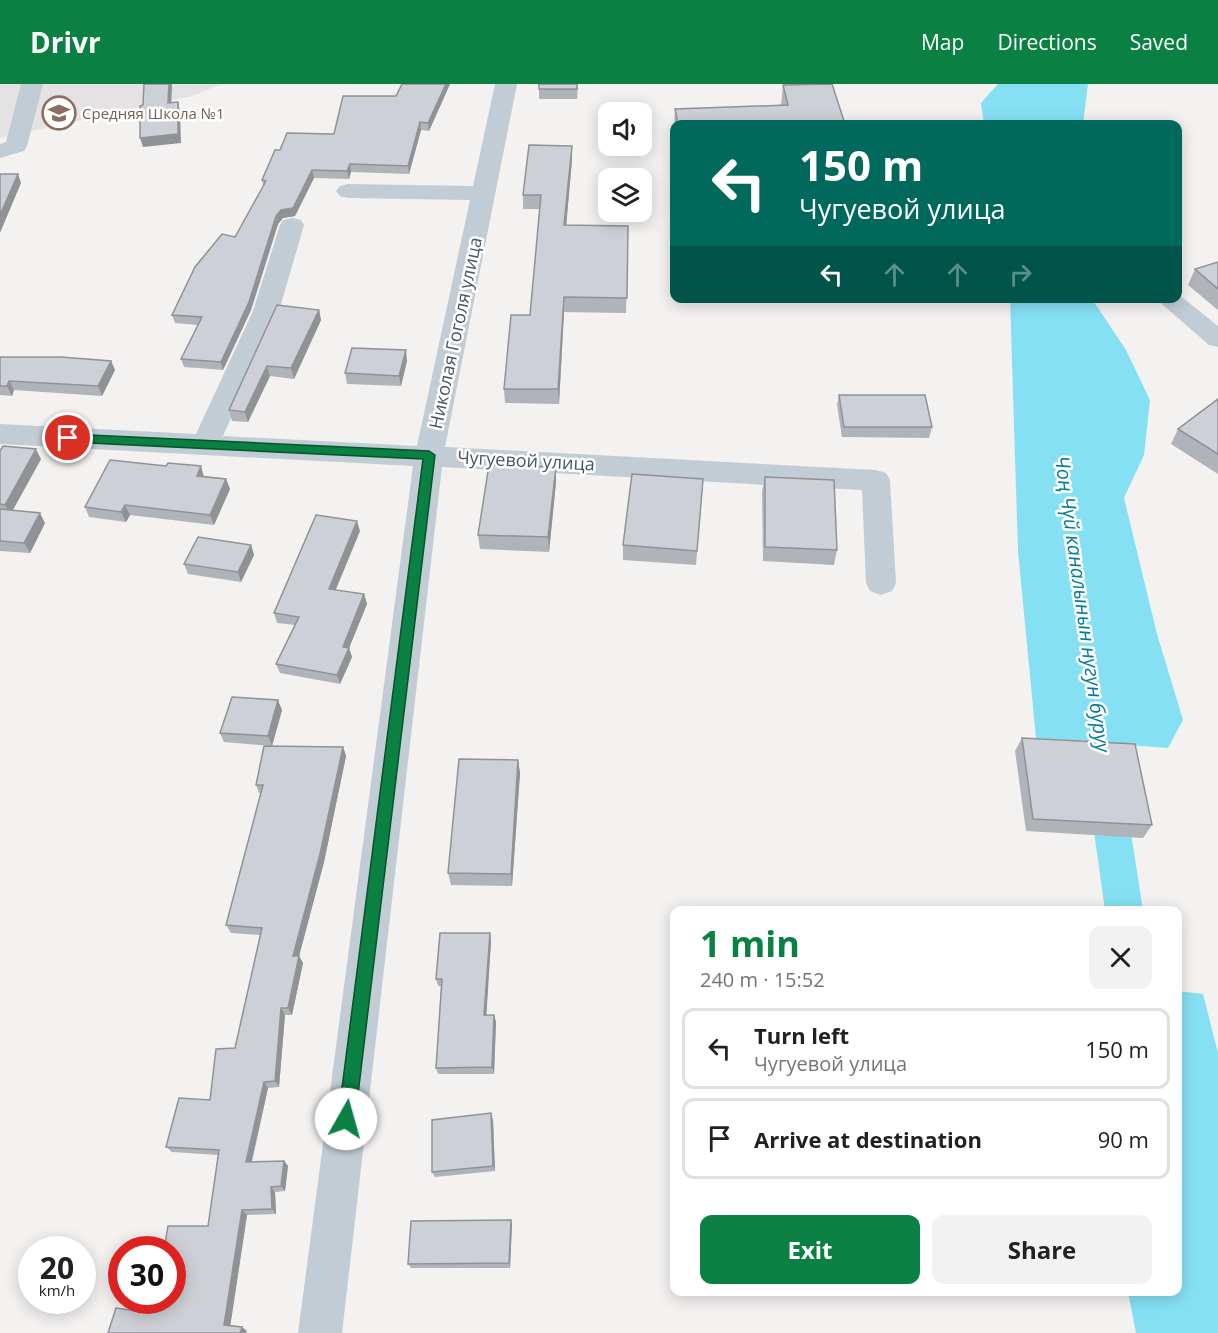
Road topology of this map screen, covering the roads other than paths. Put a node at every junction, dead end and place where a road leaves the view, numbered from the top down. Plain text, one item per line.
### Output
1 (32, 84) edge
2 (506, 84) edge
3 (0, 151) edge
4 (348, 191) dead end
5 (484, 193) junction
6 (292, 225) dead end
7 (1173, 303) edge
8 (1218, 339) edge
9 (0, 434) edge
10 (205, 445) junction
11 (429, 455) junction
12 (881, 583) dead end
13 (320, 1333) edge

1 - 3 street
2 - 5 street, Николая Гоголя улица
4 - 5 street
5 - 11 street, Николая Гоголя улица
6 - 10 street
7 - 8 street
9 - 10 street, Чугуевой улица
10 - 11 street, Чугуевой улица
11 - 12 street, Чугуевой улица
11 - 13 street, Николая Гоголя улица

